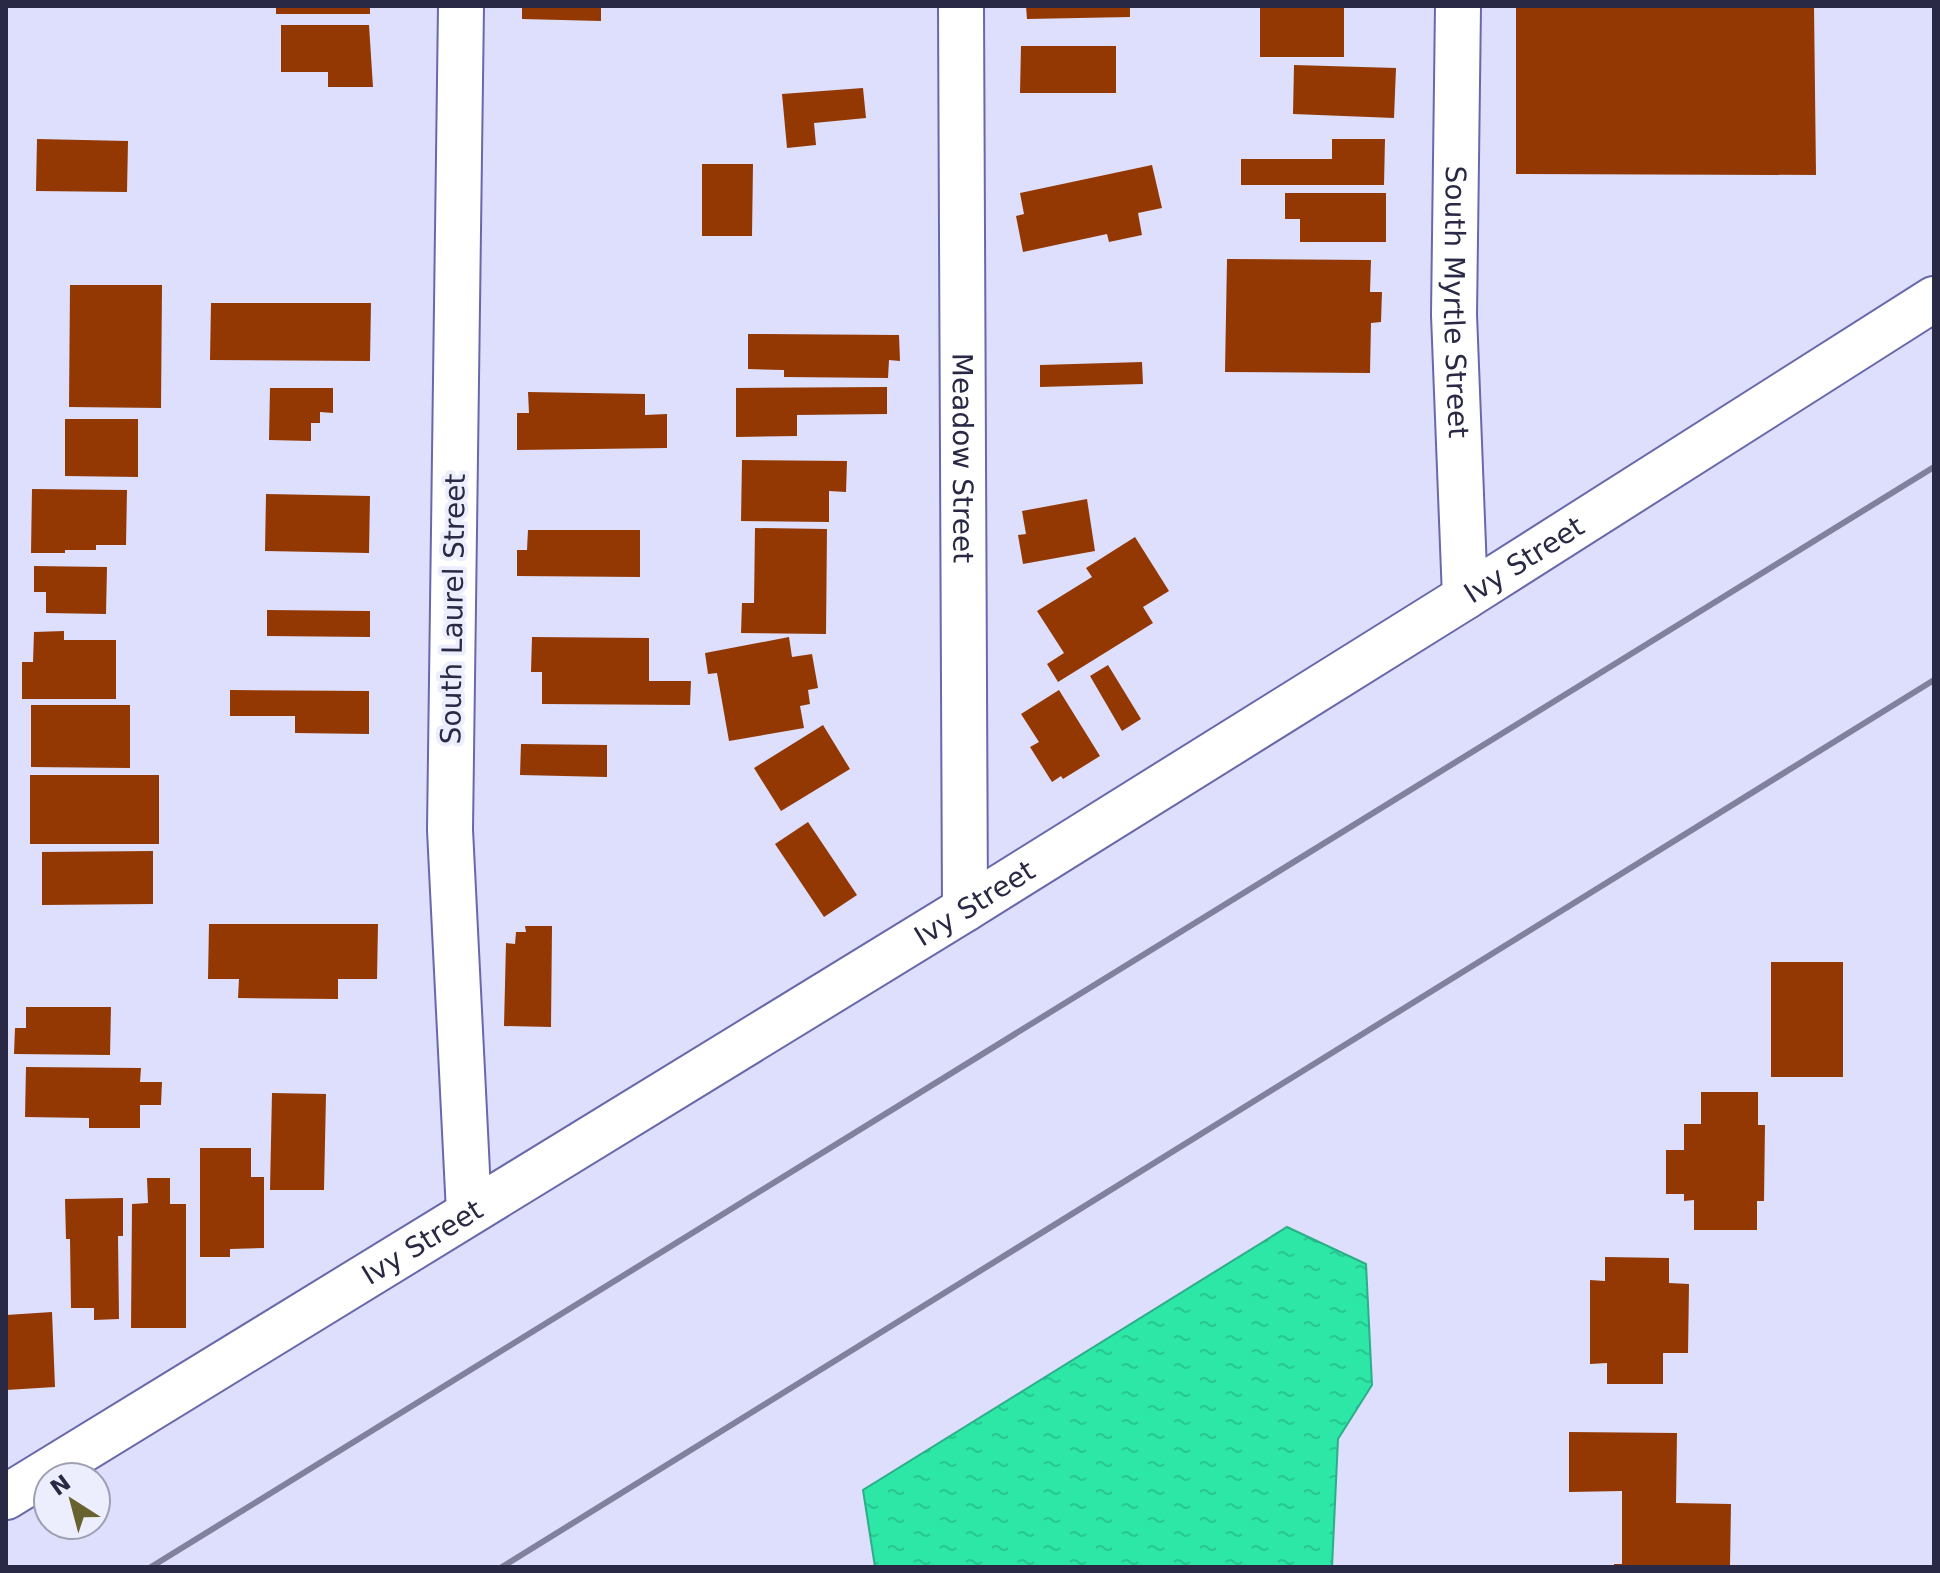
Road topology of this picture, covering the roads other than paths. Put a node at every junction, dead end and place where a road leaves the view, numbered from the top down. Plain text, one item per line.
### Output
1 (461, 6) edge
2 (961, 6) edge
3 (1458, 6) edge
4 (1934, 299) edge
5 (1465, 597) junction
6 (965, 909) junction
7 (469, 1212) junction
8 (6, 1497) edge

1 - 7 street, South Laurel Street
2 - 6 street, Meadow Street
3 - 5 street, South Myrtle Street
4 - 5 street, Ivy Street
5 - 6 street, Ivy Street
6 - 7 street, Ivy Street
7 - 8 street, Ivy Street

